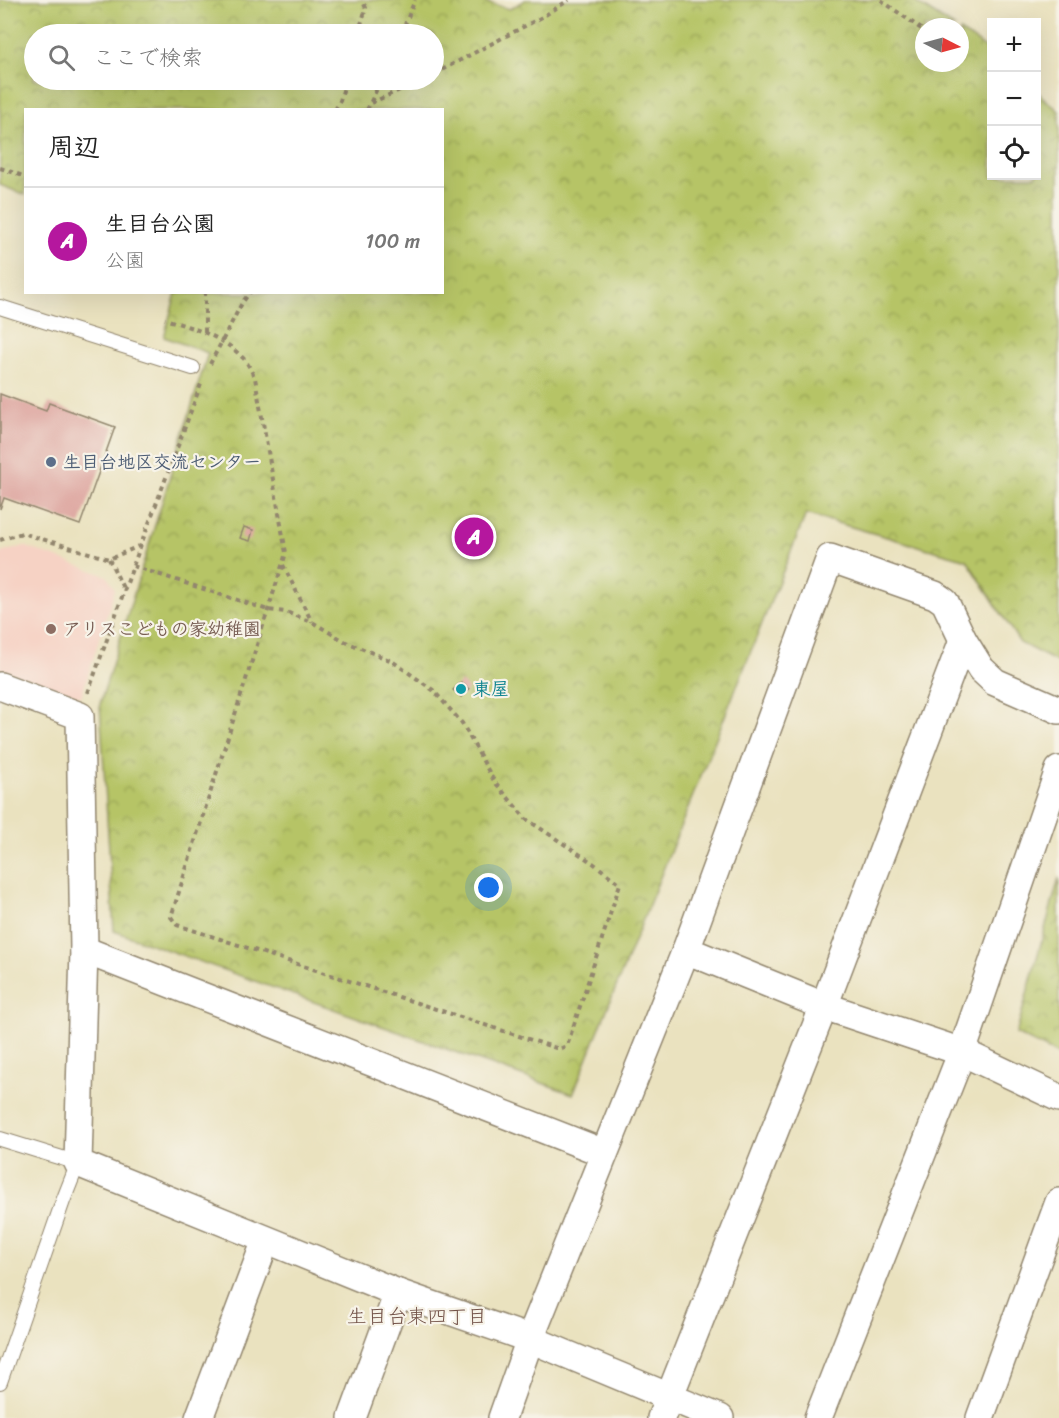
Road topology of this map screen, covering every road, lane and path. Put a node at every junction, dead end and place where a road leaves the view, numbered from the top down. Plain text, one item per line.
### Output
1 (362, 0) edge
2 (416, 0) edge
3 (569, 0) edge
4 (881, 0) edge
5 (361, 24) edge
6 (405, 24) edge
7 (915, 25) edge
8 (444, 69) edge
9 (343, 90) edge
10 (377, 90) edge
11 (400, 90) edge
12 (371, 103) junction
13 (336, 108) edge
14 (368, 108) edge
15 (0, 168) edge
16 (24, 176) edge
17 (205, 294) edge
18 (249, 294) edge
19 (0, 307) edge
20 (165, 319) dead end
21 (205, 332) junction
22 (222, 340) junction
23 (209, 366) dead end
24 (199, 371) joint
25 (0, 540) edge
26 (140, 546) junction
27 (110, 559) junction
28 (283, 565) junction
29 (133, 566) junction
30 (124, 590) junction
31 (268, 610) junction
32 (312, 622) junction
33 (963, 640) junction
34 (0, 686) edge
35 (1059, 710) edge
36 (80, 716) junction
37 (1059, 770) edge
38 (84, 950) junction
39 (686, 950) junction
40 (824, 1006) junction
41 (962, 1052) junction
42 (1059, 1098) edge
43 (0, 1138) edge
44 (604, 1153) junction
45 (78, 1163) junction
46 (1059, 1202) edge
47 (266, 1240) junction
48 (398, 1293) junction
49 (530, 1339) junction
50 (0, 1382) edge
51 (665, 1407) edge
52 (199, 1418) edge
53 (352, 1418) edge
54 (502, 1418) edge
55 (720, 1418) edge
56 (818, 1418) edge
57 (980, 1418) edge

1 - 5 path
2 - 6 path
3 - 8 path
4 - 7 path
9 - 13 path
10 - 12 path
11 - 12 path
12 - 14 path
15 - 16 path
17 - 21 path
18 - 22 path
19 - 24 lane
20 - 21 path
21 - 22 path
22 - 23 path
22 - 28 path
24 - 26 path
25 - 27 path
26 - 27 path
26 - 29 path
27 - 30 path
28 - 31 path
28 - 32 path
29 - 30 path
29 - 31 path
30 - 36 path
31 - 32 path
31 - 32 path
33 - 35 street
33 - 39 street
33 - 40 street
34 - 36 street
36 - 38 street
37 - 41 street
38 - 44 street
38 - 45 street
39 - 40 street
39 - 44 street
40 - 41 street
40 - 51 street
41 - 42 street
41 - 56 street
43 - 45 lane
44 - 49 street
45 - 47 street
45 - 50 lane
46 - 57 street
47 - 48 street
47 - 52 street
48 - 49 street
48 - 53 street
49 - 51 street
49 - 54 street
51 - 55 street

